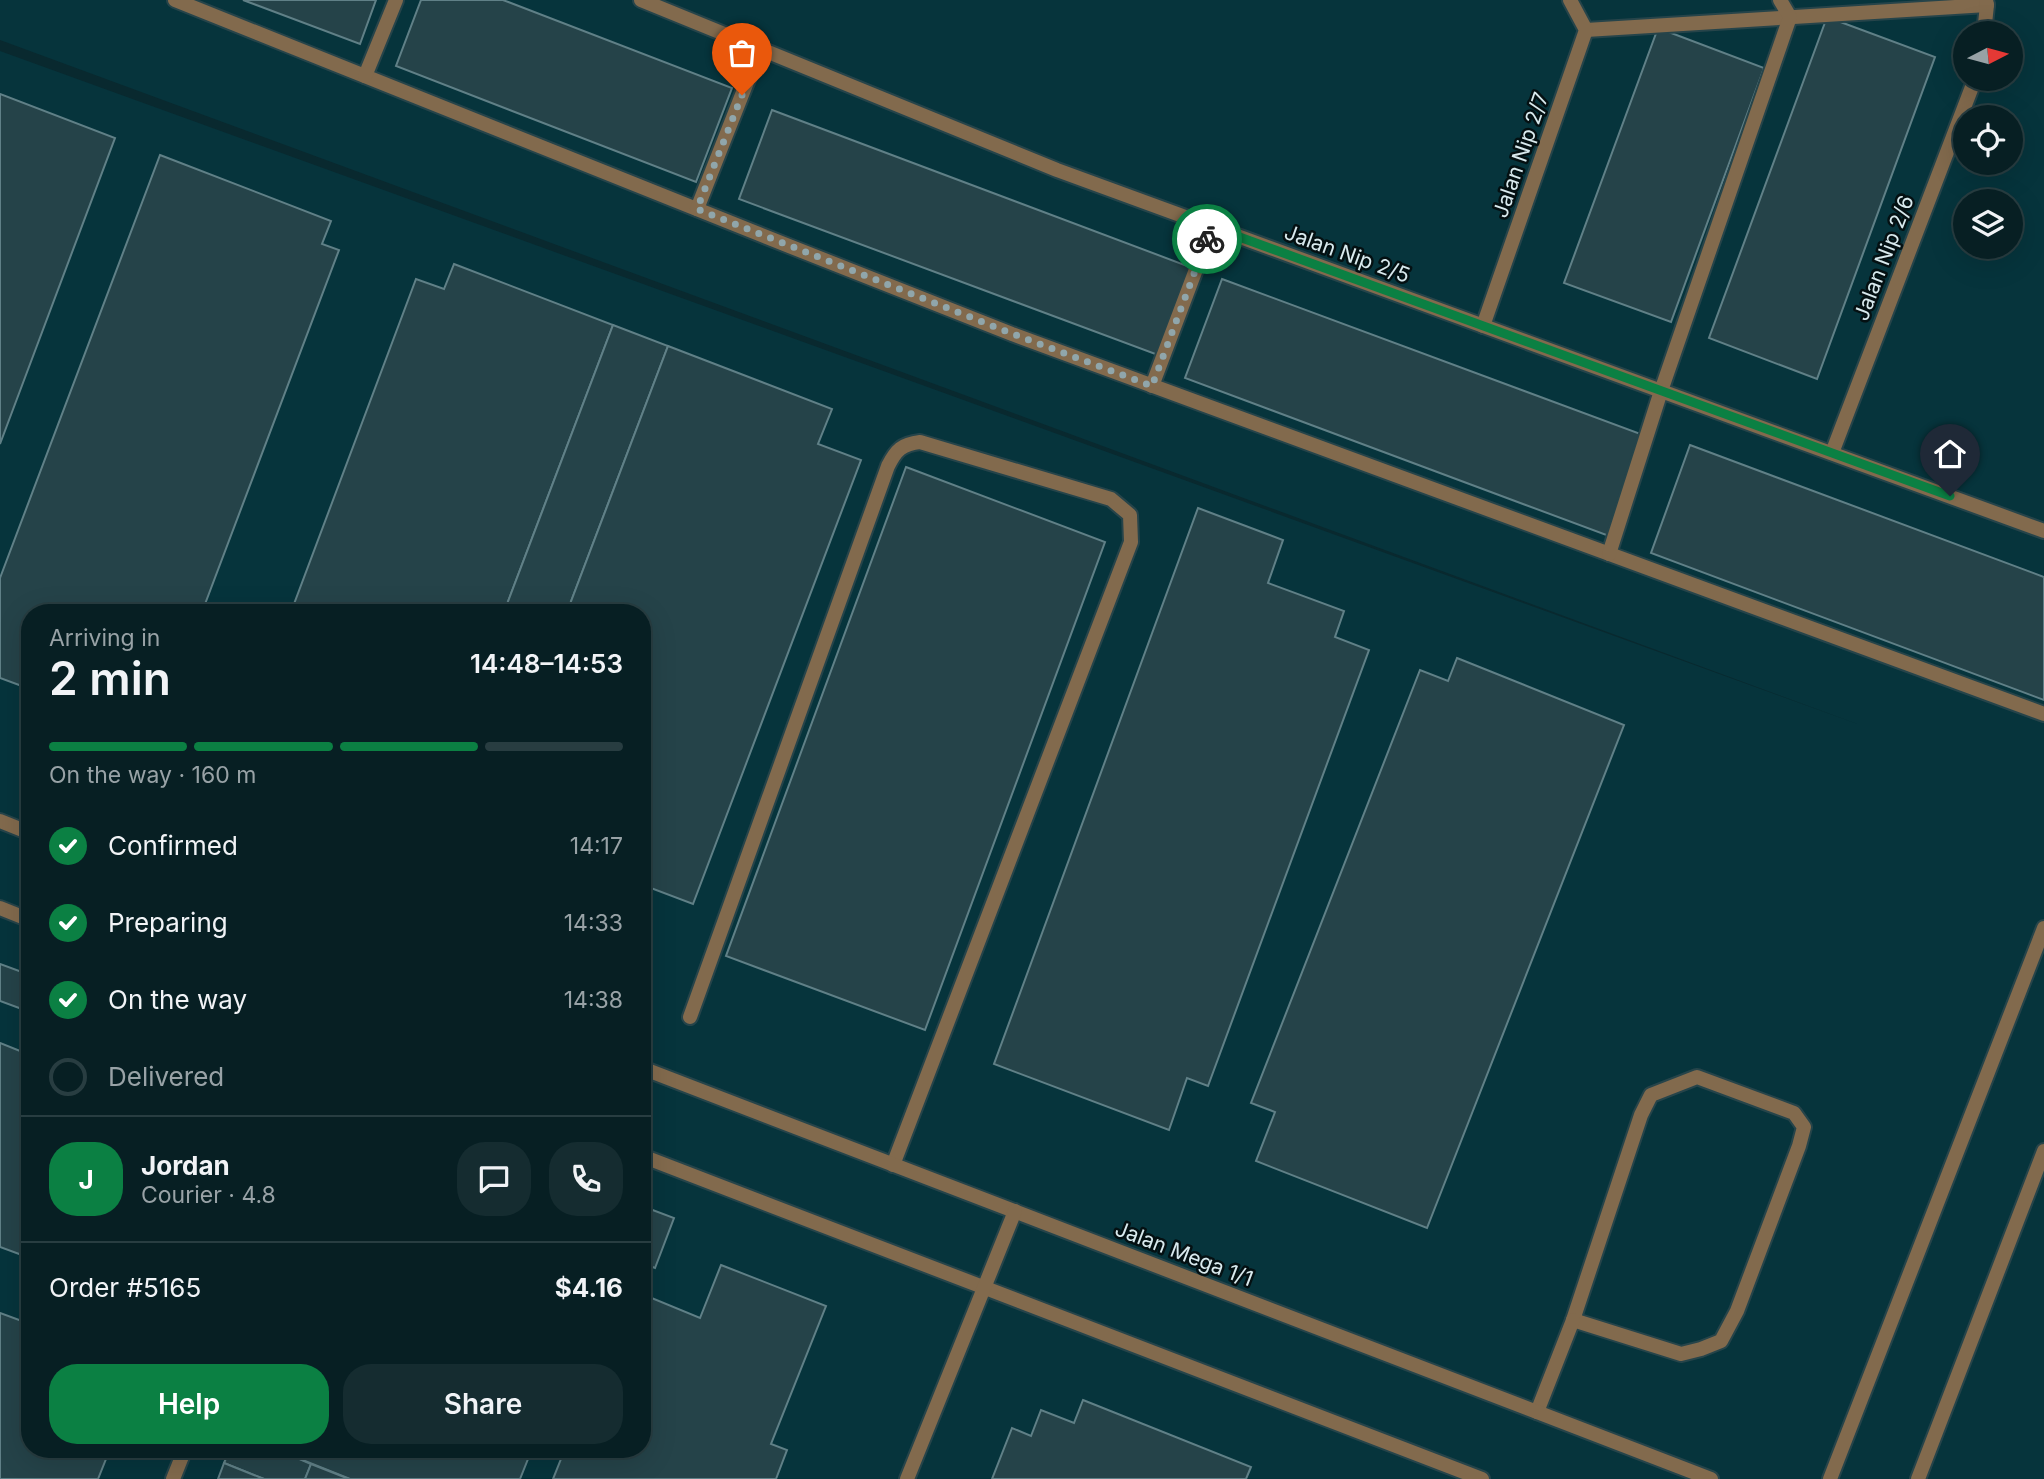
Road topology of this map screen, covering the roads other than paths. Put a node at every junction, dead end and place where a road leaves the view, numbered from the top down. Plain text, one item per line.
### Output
1 (175, 0) edge
2 (396, 0) edge
3 (641, 0) edge
4 (1570, 0) edge
5 (1780, 0) edge
6 (1986, 3) edge
7 (1790, 17) junction
8 (1985, 21) edge
9 (1586, 30) junction
10 (760, 49) junction
11 (365, 76) junction
12 (1970, 91) edge
13 (697, 209) junction
14 (1212, 227) junction
15 (1483, 326) junction
16 (1152, 386) junction
17 (1661, 391) junction
18 (1832, 453) junction
19 (2044, 531) edge
20 (1609, 554) junction
21 (2044, 714) edge
22 (0, 821) edge
23 (21, 829) edge
24 (0, 908) edge
25 (21, 916) edge
26 (2044, 928) edge
27 (690, 1017) dead end
28 (651, 1071) edge
29 (2044, 1152) edge
30 (651, 1159) edge
31 (893, 1165) junction
32 (1015, 1211) junction
33 (983, 1287) junction
34 (1573, 1320) junction
35 (1537, 1412) junction
36 (181, 1458) edge
37 (173, 1479) edge
38 (907, 1479) edge
39 (1482, 1479) edge
40 (1711, 1479) edge
41 (1830, 1479) edge
42 (1918, 1479) edge

1 - 11 street
2 - 11 street
3 - 10 street, Jalan Nip 2/5
4 - 9 street
5 - 7 street
6 - 7 street
6 - 8 street
7 - 9 street
7 - 17 street
9 - 15 street, Jalan Nip 2/7
10 - 13 street
10 - 14 street, Jalan Nip 2/5
11 - 13 street
12 - 18 street, Jalan Nip 2/6
13 - 16 street
14 - 15 street, Jalan Nip 2/5
14 - 16 street
15 - 17 street, Jalan Nip 2/5
16 - 20 street
17 - 18 street, Jalan Nip 2/5
17 - 20 street
18 - 19 street, Jalan Nip 2/5
20 - 21 street
22 - 23 street
24 - 25 street
26 - 41 street
27 - 31 street
28 - 31 street, Jalan Mega 1/1
29 - 42 street
30 - 33 street
31 - 32 street, Jalan Mega 1/1
32 - 33 street
32 - 35 street, Jalan Mega 1/1
33 - 38 street
33 - 39 street
34 - 34 street
34 - 35 street
35 - 40 street, Jalan Mega 1/1
36 - 37 street

